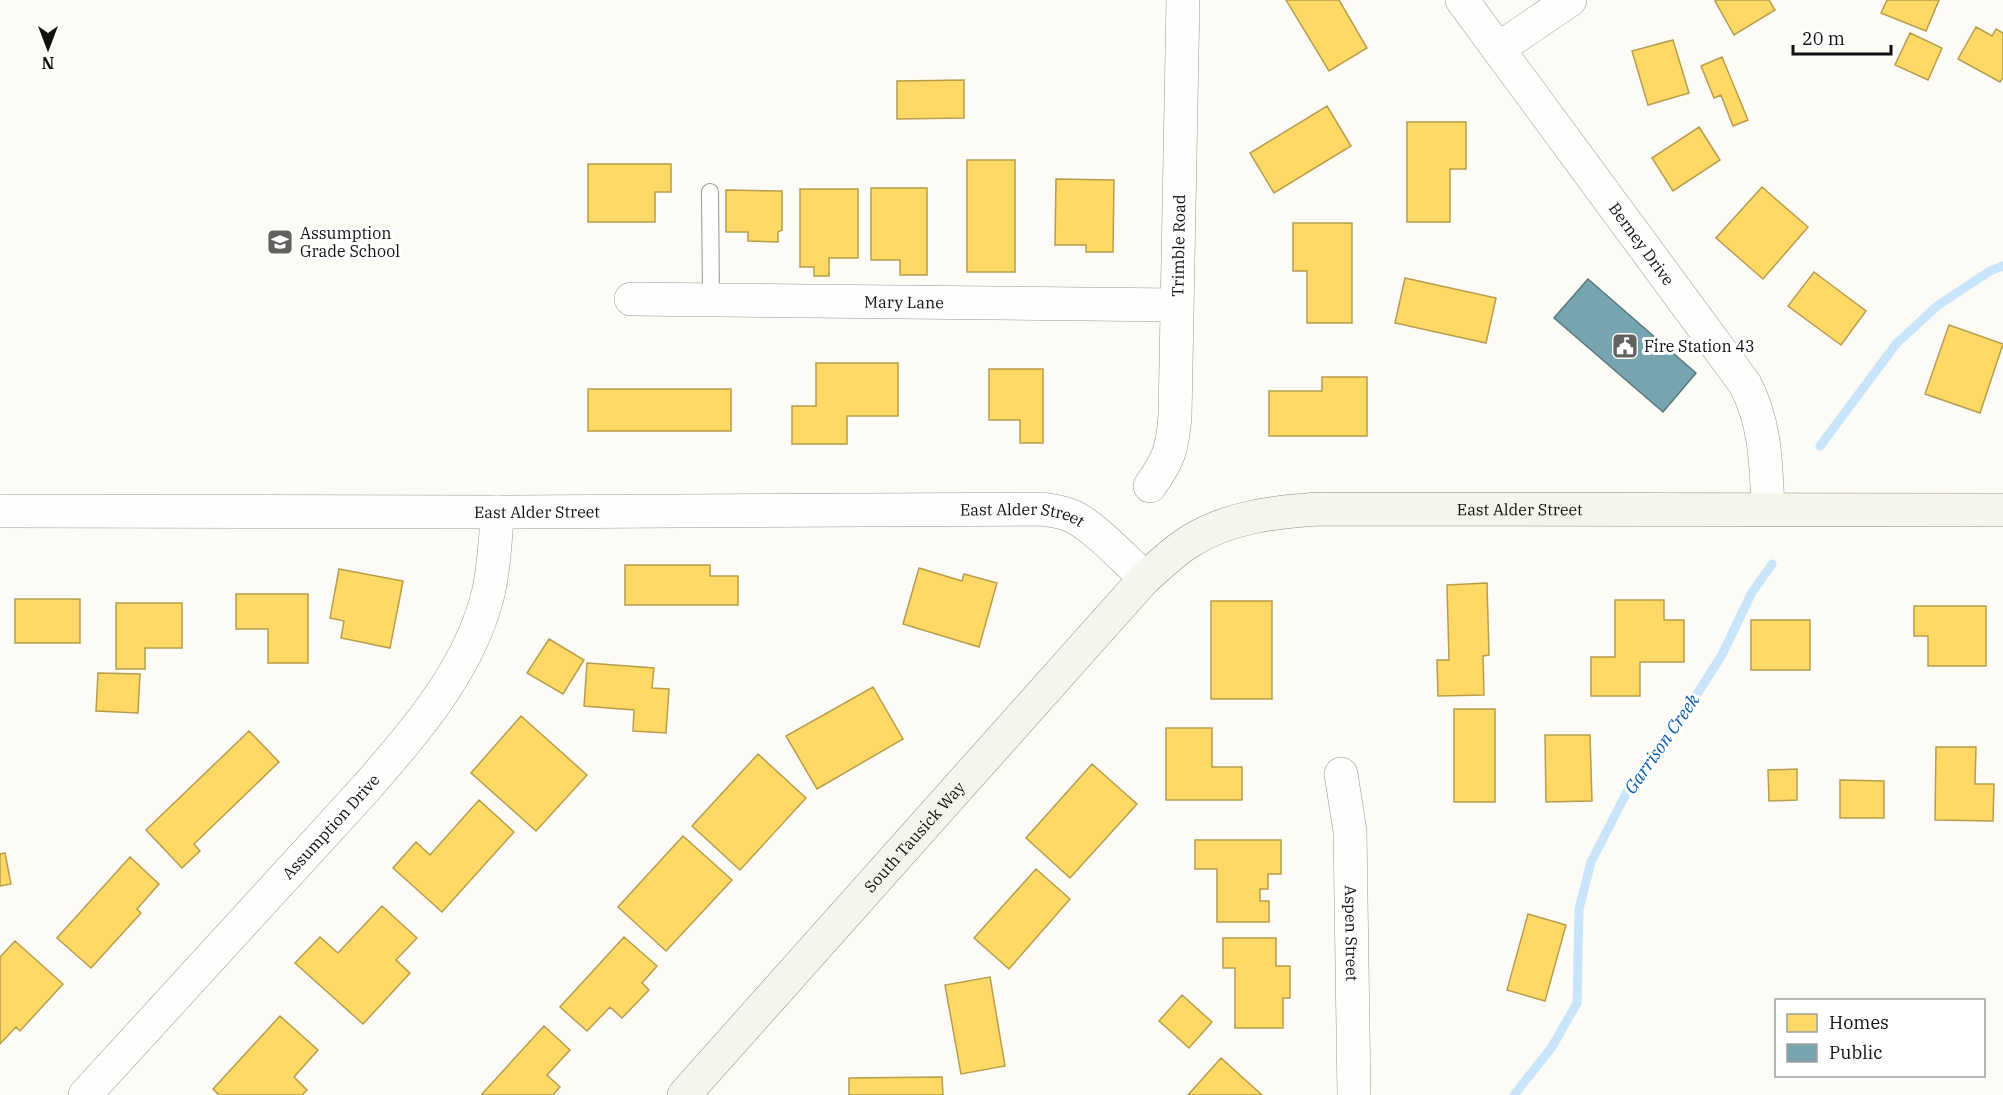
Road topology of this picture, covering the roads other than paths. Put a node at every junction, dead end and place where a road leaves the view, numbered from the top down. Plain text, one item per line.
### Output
1 (1183, 0) edge
2 (1462, 0) edge
3 (1570, 0) edge
4 (1498, 49) junction
5 (710, 192) dead end
6 (631, 299) dead end
7 (711, 300) junction
8 (1176, 305) junction
9 (1150, 486) dead end
10 (1768, 509) junction
11 (2003, 510) edge
12 (0, 511) edge
13 (497, 512) junction
14 (1145, 578) junction
15 (1341, 774) dead end
16 (85, 1095) edge
17 (684, 1095) edge
18 (1354, 1095) edge

1 - 8 street, Trimble Road
2 - 4 street, Berney Drive
3 - 4 street
4 - 10 street, Berney Drive
5 - 7 lane
6 - 7 street, Mary Lane
7 - 8 street, Mary Lane
8 - 9 street, Trimble Road
10 - 11 main road, East Alder Street
10 - 14 main road, East Alder Street
12 - 13 street, East Alder Street
13 - 14 street, East Alder Street
13 - 16 street, Assumption Drive
14 - 17 main road, South Tausick Way
15 - 18 street, Aspen Street

